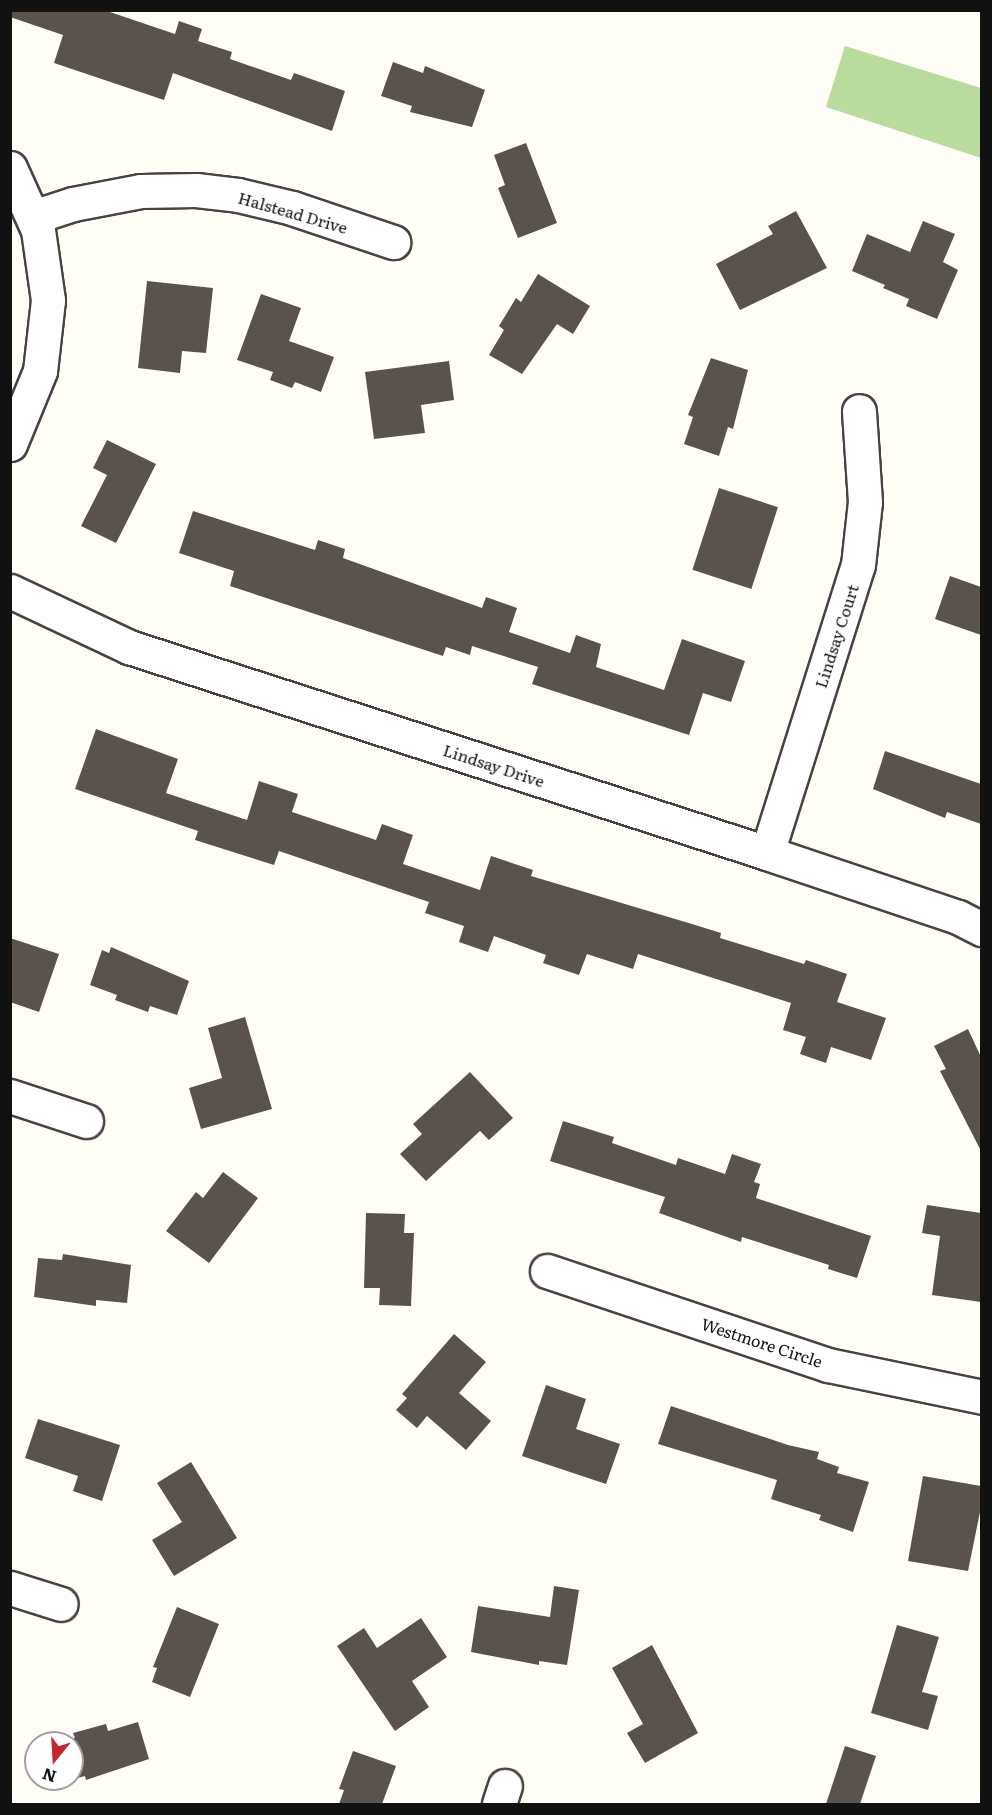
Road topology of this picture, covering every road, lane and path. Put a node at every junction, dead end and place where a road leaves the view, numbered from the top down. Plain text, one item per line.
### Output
1 (10, 168) edge
2 (33, 217) junction
3 (393, 242) dead end
4 (859, 411) dead end
5 (10, 444) edge
6 (10, 591) edge
7 (767, 853) junction
8 (981, 929) edge
9 (10, 1096) edge
10 (86, 1121) dead end
11 (547, 1271) dead end
12 (981, 1397) edge
13 (10, 1588) edge
14 (61, 1604) dead end

1 - 2 street
2 - 3 street, Halstead Drive
2 - 5 street
4 - 7 street, Lindsay Court
6 - 7 street, Lindsay Drive
7 - 8 street, Lindsay Drive
9 - 10 street
11 - 12 street, Westmore Circle
13 - 14 street

